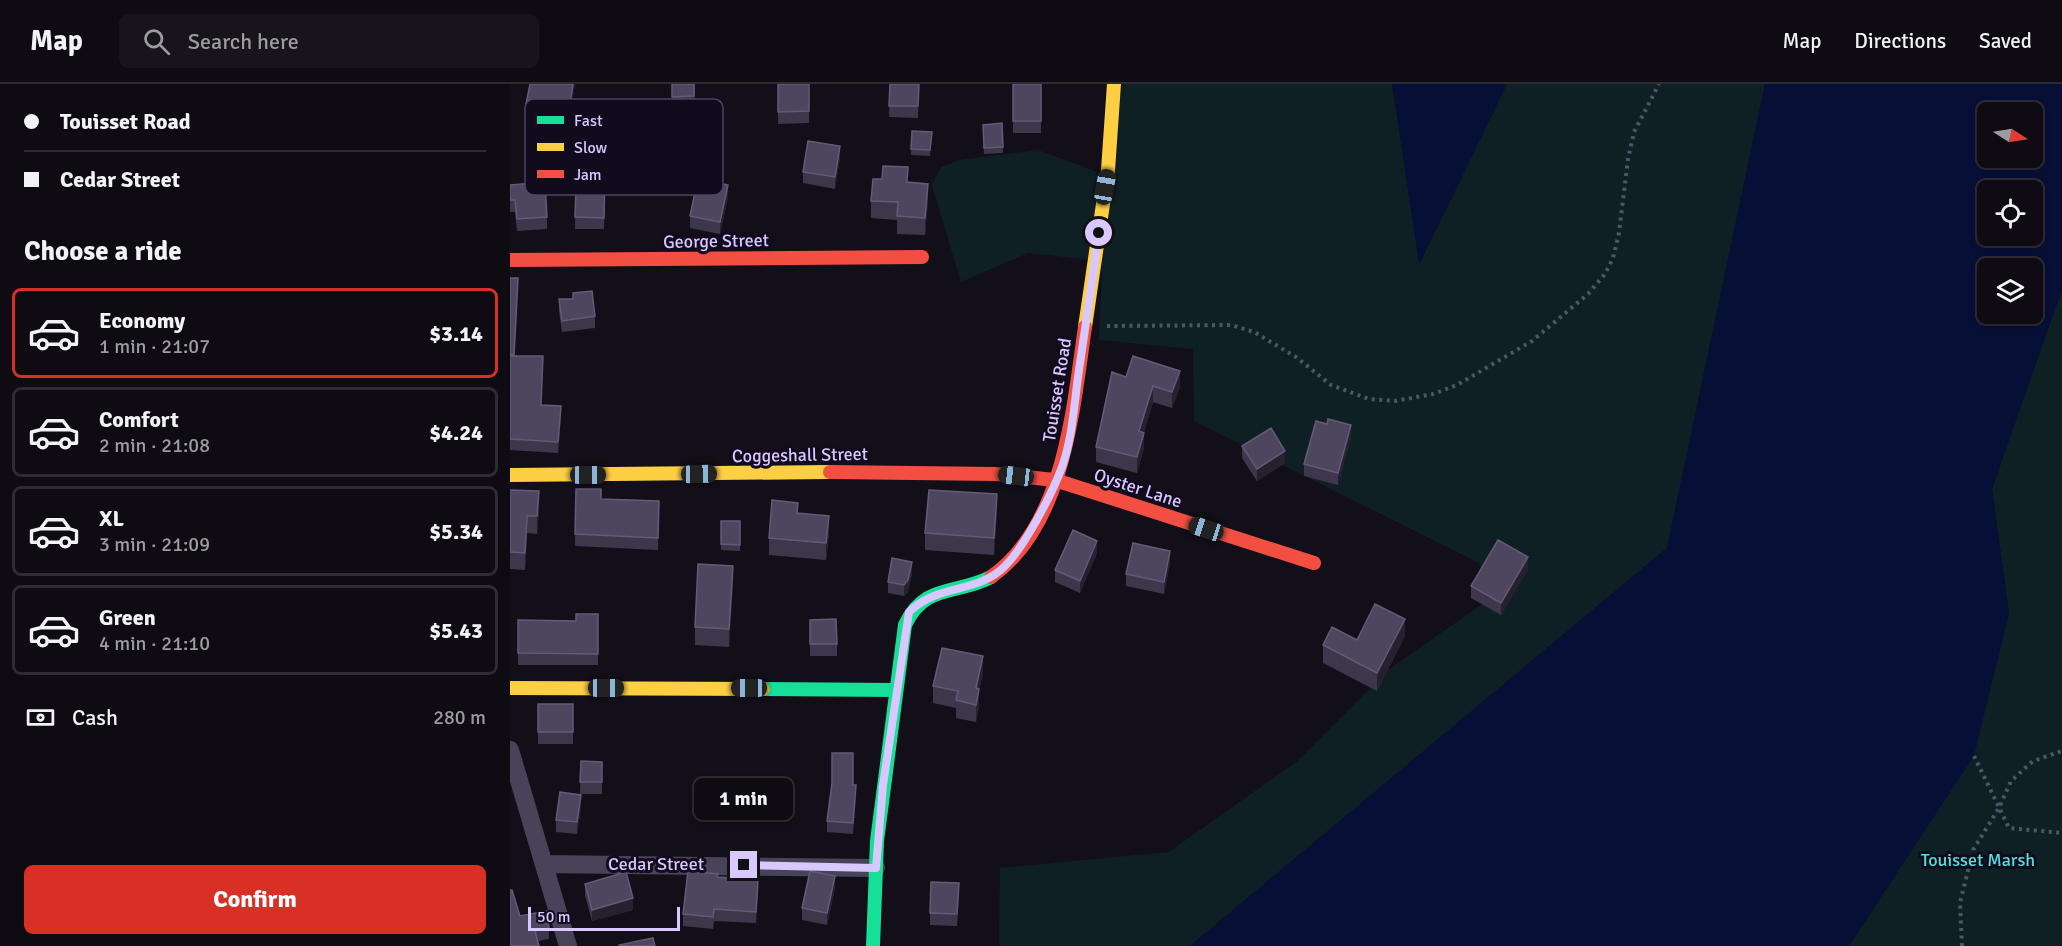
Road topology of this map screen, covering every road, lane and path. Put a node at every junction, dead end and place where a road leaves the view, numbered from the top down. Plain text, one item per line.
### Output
1 (1114, 84) edge
2 (1659, 84) edge
3 (922, 257) dead end
4 (510, 260) edge
5 (1085, 326) junction
6 (510, 475) edge
7 (1054, 480) junction
8 (1314, 563) dead end
9 (510, 688) edge
10 (896, 690) junction
11 (510, 750) edge
12 (2062, 752) edge
13 (1974, 756) dead end
14 (1999, 808) junction
15 (2062, 833) edge
16 (544, 864) junction
17 (876, 868) junction
18 (568, 946) edge
19 (873, 946) edge
20 (1962, 946) edge

1 - 5 street, Touisset Road
2 - 5 path
3 - 4 street, George Street
5 - 7 street, Touisset Road
6 - 7 street, Coggeshall Street
7 - 8 street, Oyster Lane
7 - 10 street, Touisset Road
9 - 10 street
10 - 17 street, Touisset Road
11 - 16 street
12 - 14 path
13 - 14 path
14 - 15 path
14 - 20 path
16 - 17 street, Cedar Street
16 - 18 street
17 - 19 street, Touisset Road

